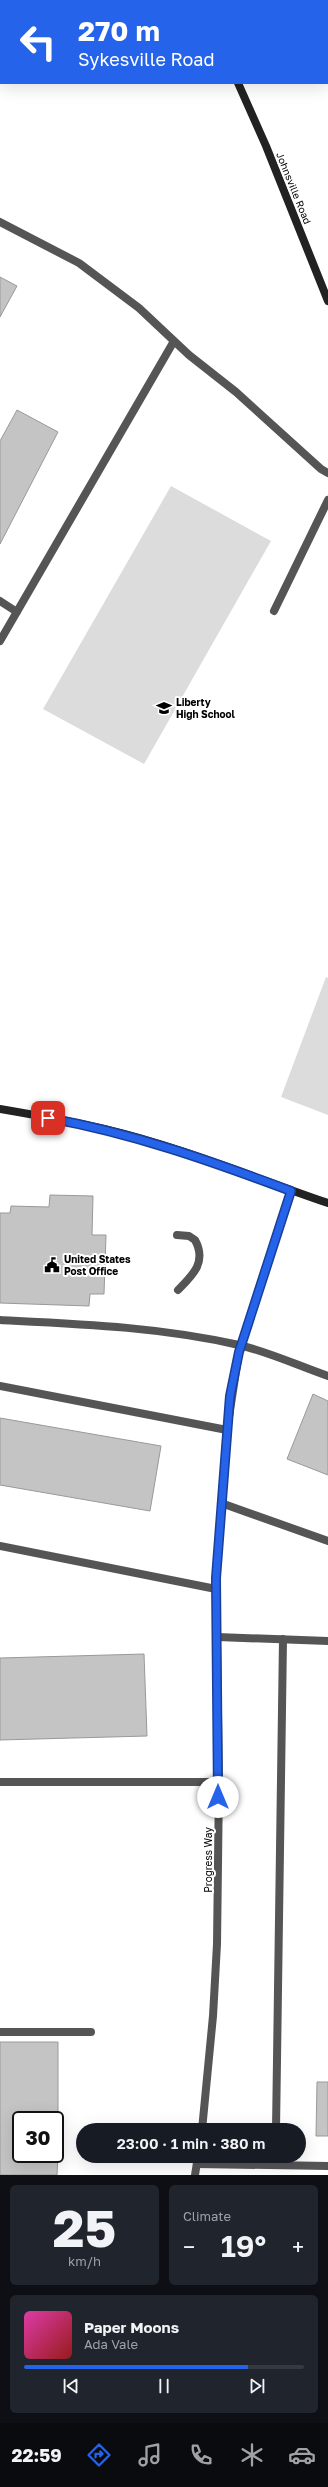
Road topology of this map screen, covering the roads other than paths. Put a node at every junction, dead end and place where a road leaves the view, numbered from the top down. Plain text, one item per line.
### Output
1 (238, 84) edge
2 (0, 222) edge
3 (328, 301) edge
4 (174, 341) junction
5 (328, 472) edge
6 (328, 500) edge
7 (0, 602) edge
8 (274, 611) dead end
9 (17, 612) junction
10 (0, 641) edge
11 (0, 1109) edge
12 (291, 1191) junction
13 (328, 1203) edge
14 (177, 1235) dead end
15 (178, 1290) dead end
16 (0, 1320) edge
17 (241, 1346) junction
18 (328, 1376) edge
19 (0, 1386) edge
20 (227, 1430) junction
21 (221, 1503) junction
22 (328, 1541) edge
23 (0, 1546) edge
24 (216, 1589) junction
25 (217, 1637) junction
26 (283, 1639) junction
27 (328, 1641) edge
28 (0, 1782) edge
29 (219, 1782) junction
30 (0, 2032) edge
31 (91, 2032) dead end
32 (203, 2123) edge
33 (276, 2123) edge
34 (197, 2163) edge
35 (244, 2163) edge
36 (275, 2165) joint
37 (328, 2166) edge
38 (195, 2175) edge

1 - 3 main road, Johnsville Road
2 - 4 street
4 - 5 street
4 - 9 street
6 - 8 street
7 - 9 street
9 - 10 street
11 - 12 main road
12 - 13 main road
12 - 17 street, Progress Way
14 - 15 street
16 - 17 street
17 - 18 street
17 - 20 street, Progress Way
19 - 20 street
20 - 21 street, Progress Way
21 - 22 street
21 - 24 street, Progress Way
23 - 24 street
24 - 25 street, Progress Way
25 - 26 street
25 - 29 street, Progress Way
26 - 27 street
26 - 33 street
28 - 29 street
29 - 32 street, Progress Way
30 - 31 street
34 - 38 street
35 - 36 street
36 - 37 street

